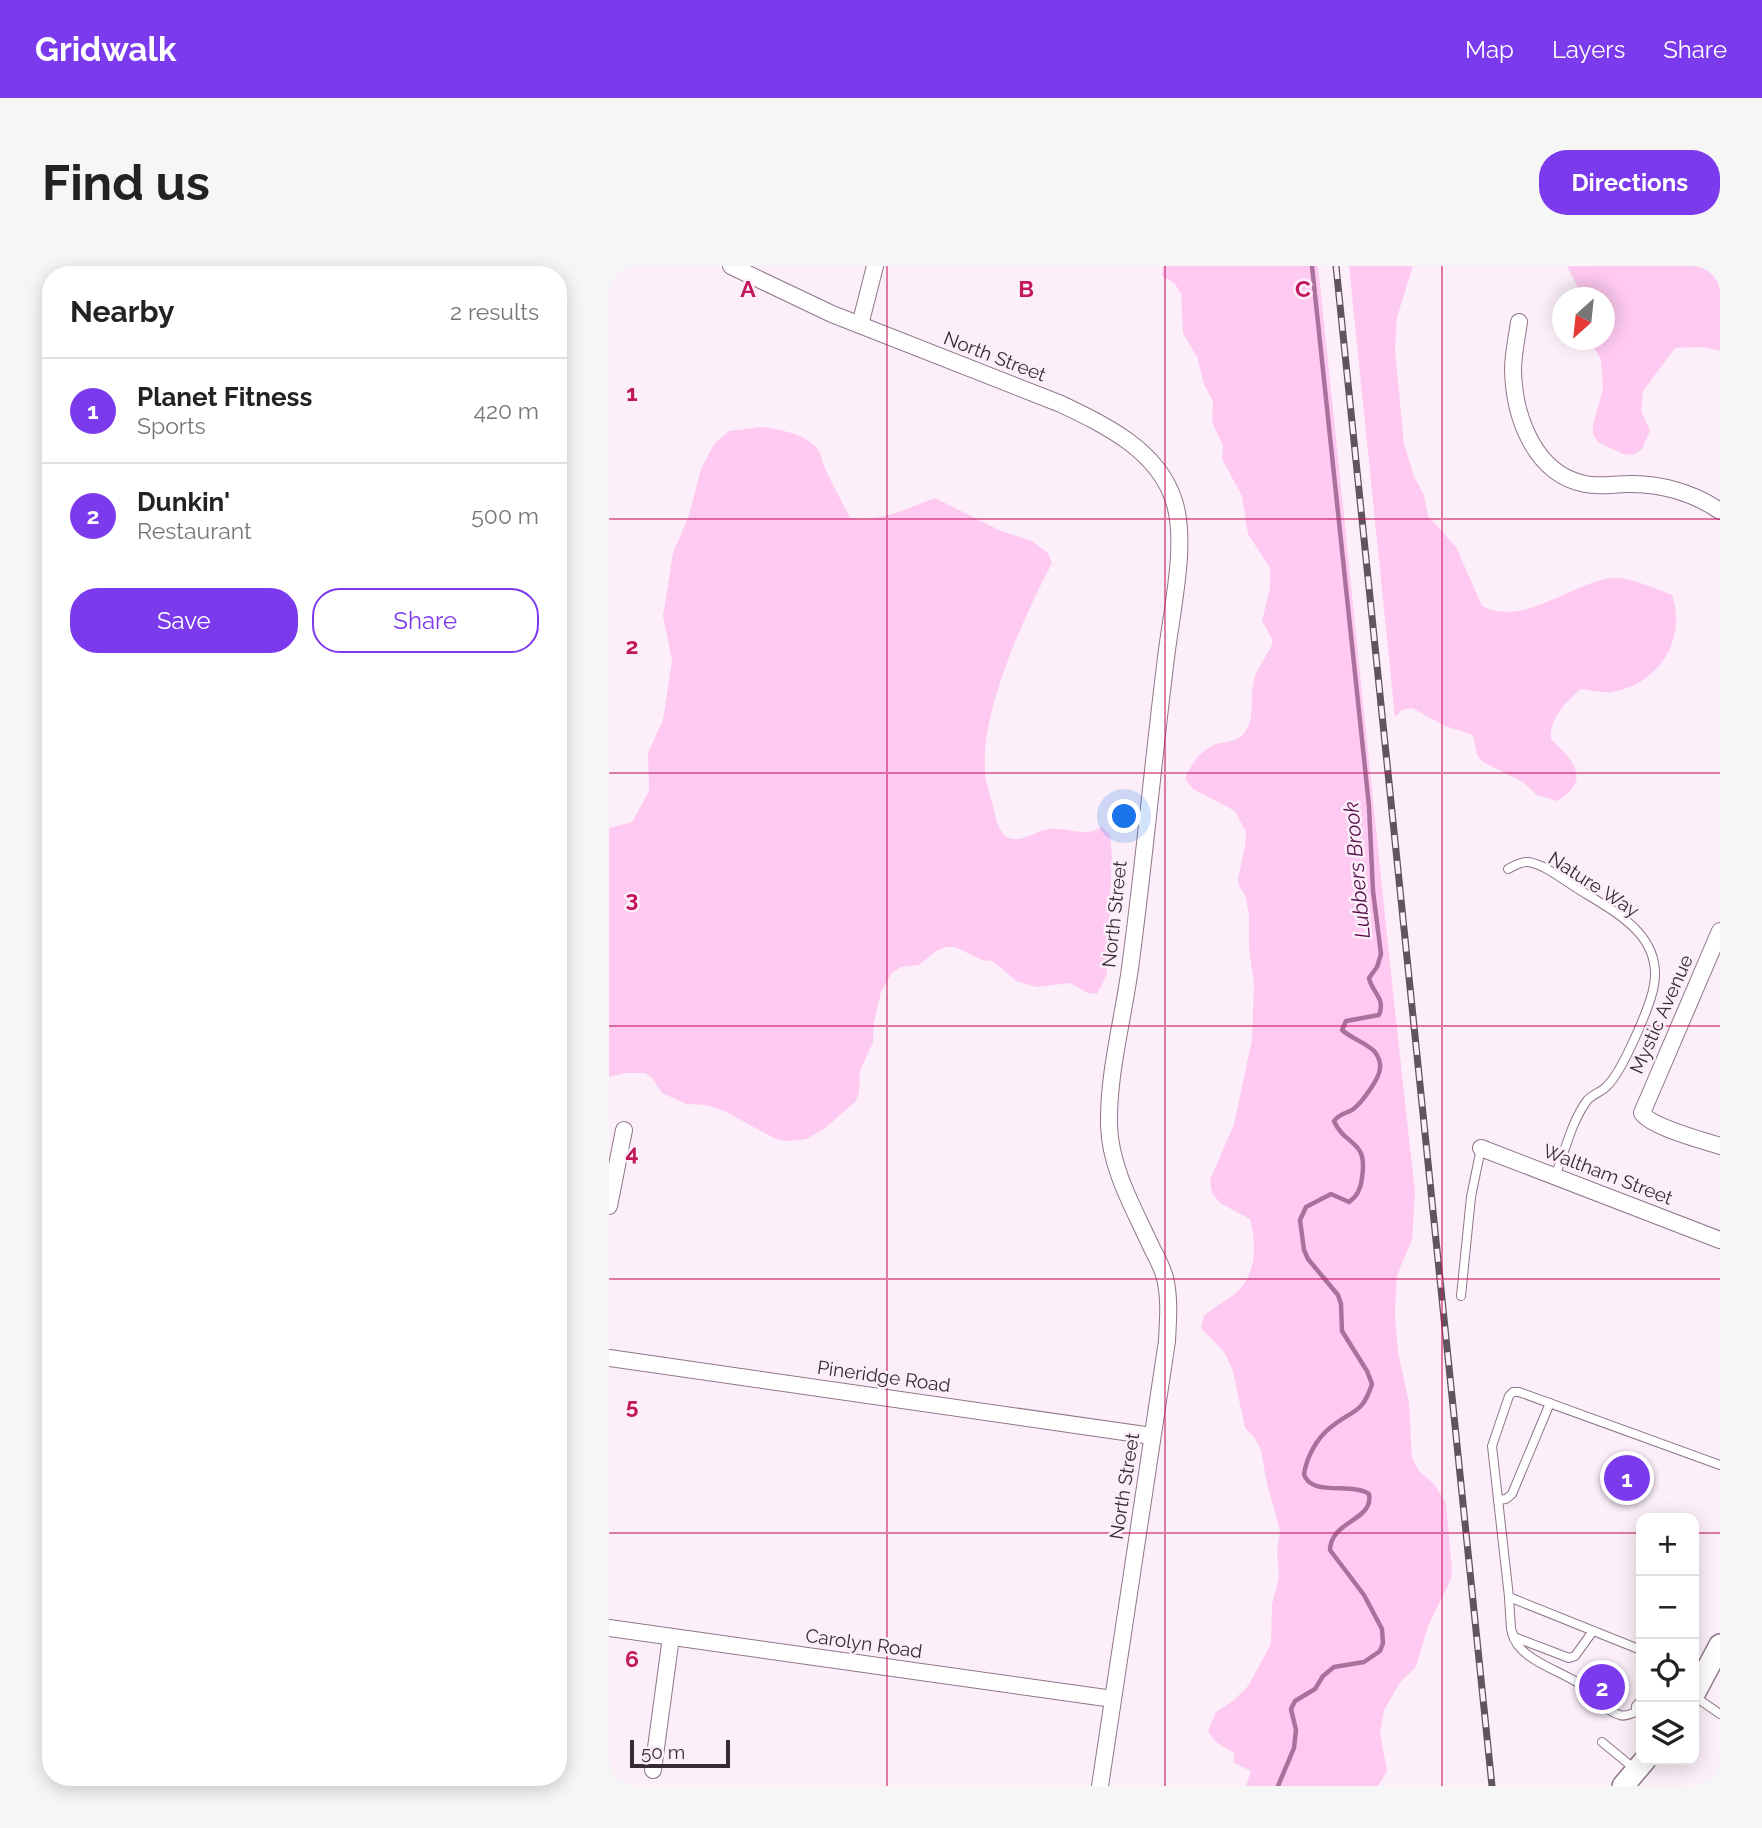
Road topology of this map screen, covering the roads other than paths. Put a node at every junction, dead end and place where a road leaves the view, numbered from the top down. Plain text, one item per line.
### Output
1 (731, 266) edge
2 (875, 266) edge
3 (1519, 322) dead end
4 (860, 325) junction
5 (1720, 511) edge
6 (1508, 869) dead end
7 (1720, 931) edge
8 (624, 1130) dead end
9 (1720, 1146) edge
10 (1481, 1148) joint
11 (1555, 1176) junction
12 (609, 1206) edge
13 (1720, 1240) edge
14 (1461, 1296) dead end
15 (609, 1358) edge
16 (1550, 1404) junction
17 (1152, 1436) junction
18 (1720, 1465) edge
19 (1498, 1500) junction
20 (1509, 1597) junction
21 (609, 1628) edge
22 (1593, 1630) junction
23 (1512, 1633) junction
24 (671, 1637) junction
25 (1720, 1646) edge
26 (1636, 1648) edge
27 (1699, 1686) edge
28 (1113, 1699) junction
29 (1699, 1699) edge
30 (1720, 1714) edge
31 (1636, 1715) edge
32 (1602, 1742) dead end
33 (653, 1770) dead end
34 (1635, 1772) edge
35 (1100, 1786) edge

1 - 4 street, North Street
2 - 4 street
3 - 5 street
4 - 17 street, North Street
6 - 11 lane, Nature Way
7 - 9 street, Mystic Avenue
8 - 12 street
10 - 11 street, Waltham Street
10 - 14 lane
11 - 13 street, Waltham Street
15 - 17 street, Pineridge Road
16 - 18 lane
16 - 19 lane
16 - 19 lane
17 - 28 street, North Street
19 - 20 lane
20 - 22 lane
20 - 23 lane
21 - 24 street, Carolyn Road
22 - 23 lane
22 - 26 lane
23 - 31 lane
24 - 28 street, Carolyn Road
24 - 33 street
25 - 27 main road
28 - 35 street, North Street
29 - 30 lane
32 - 34 lane

